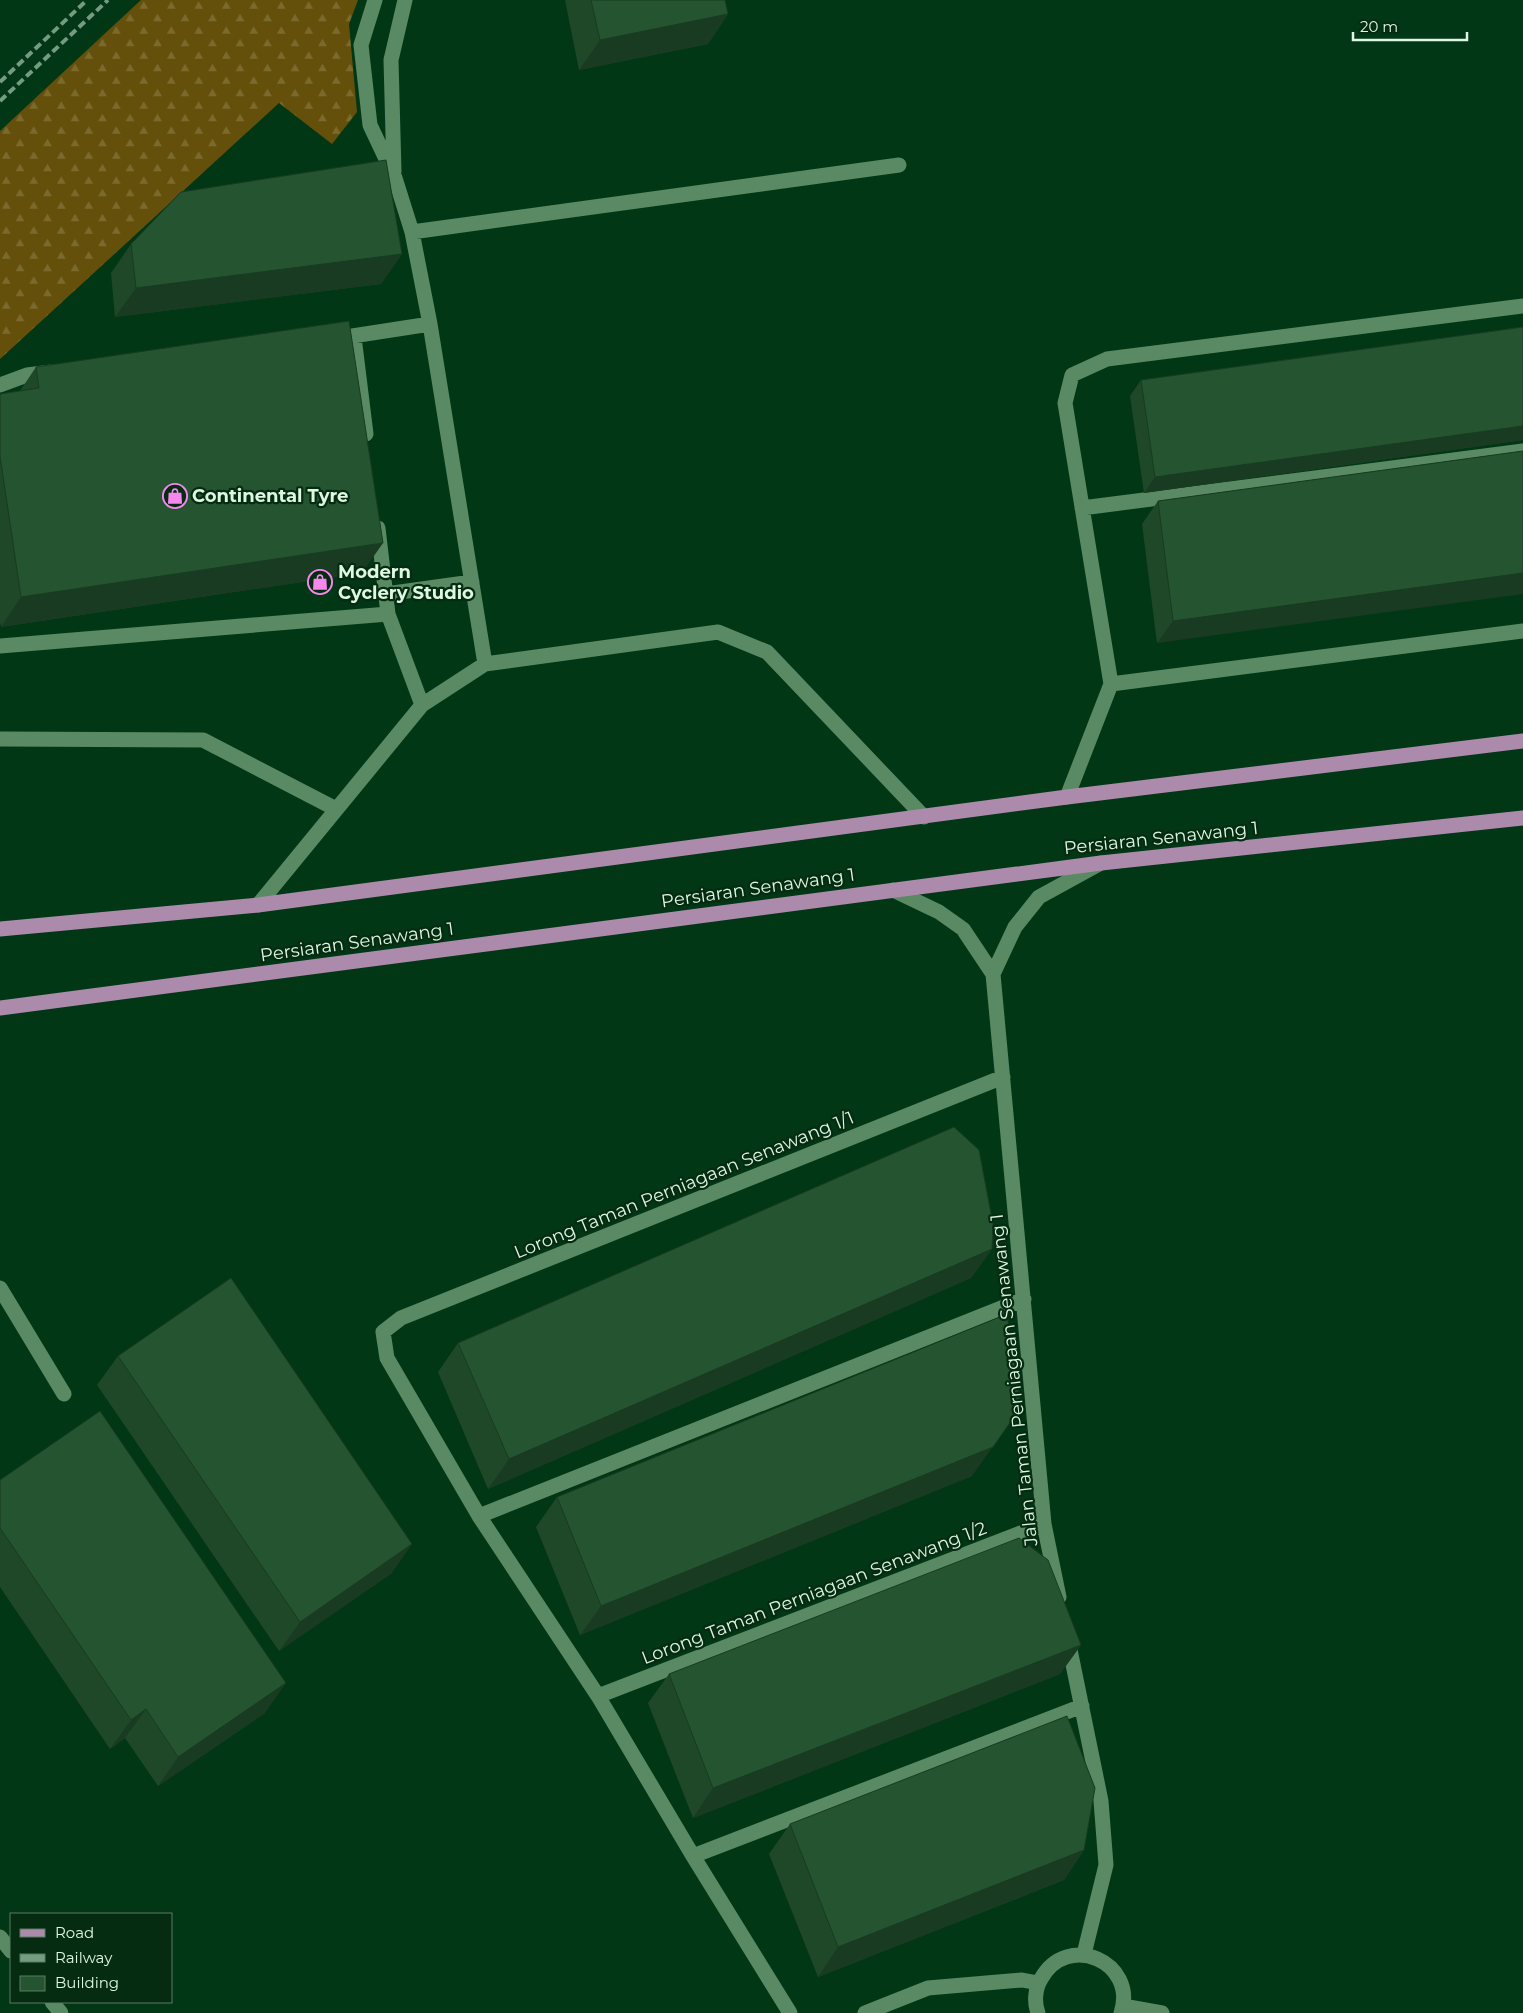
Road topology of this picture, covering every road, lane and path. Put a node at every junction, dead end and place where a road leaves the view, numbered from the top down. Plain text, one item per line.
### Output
1 (375, 0) edge
2 (405, 0) edge
3 (899, 165) dead end
4 (394, 178) junction
5 (412, 232) junction
6 (1523, 306) edge
7 (430, 324) junction
8 (354, 337) junction
9 (314, 341) edge
10 (66, 370) edge
11 (0, 385) edge
12 (367, 446) edge
13 (1523, 451) edge
14 (1082, 508) junction
15 (376, 515) edge
16 (472, 582) junction
17 (386, 594) junction
18 (388, 614) junction
19 (1523, 631) edge
20 (0, 646) edge
21 (485, 664) junction
22 (1111, 684) junction
23 (422, 705) junction
24 (0, 739) edge
25 (1523, 741) edge
26 (1067, 797) junction
27 (336, 809) junction
28 (924, 817) junction
29 (1523, 818) edge
30 (1101, 863) junction
31 (893, 890) junction
32 (258, 905) junction
33 (0, 929) edge
34 (993, 974) junction
35 (0, 1008) edge
36 (1003, 1078) junction
37 (0, 1288) edge
38 (1024, 1299) junction
39 (64, 1394) dead end
40 (479, 1516) junction
41 (1044, 1524) junction
42 (1062, 1610) edge
43 (1066, 1629) edge
44 (598, 1696) junction
45 (1082, 1706) junction
46 (692, 1856) junction
47 (0, 1937) edge
48 (10, 1950) edge
49 (1084, 1954) junction
50 (1038, 1983) junction
51 (1122, 2010) edge
52 (790, 2013) edge
53 (865, 2013) edge
54 (1038, 2013) edge
55 (1162, 2013) edge

1 - 4 street
2 - 4 street
3 - 5 street
4 - 5 street
5 - 7 street
6 - 14 street
7 - 8 street
7 - 16 street
8 - 9 street
8 - 12 street
10 - 11 street
13 - 14 street
14 - 22 street
15 - 17 street
16 - 17 street
16 - 21 street
17 - 18 street
18 - 20 street
18 - 23 street
19 - 22 street
21 - 23 street
21 - 28 street
22 - 26 street
23 - 27 street
24 - 27 street
25 - 26 main road
26 - 28 main road
27 - 32 street
28 - 32 main road
29 - 30 main road, Persiaran Senawang 1
30 - 31 main road, Persiaran Senawang 1
30 - 34 street
31 - 34 street
31 - 35 main road, Persiaran Senawang 1
32 - 33 main road
34 - 36 street, Jalan Taman Perniagaan Senawang 1
36 - 38 street, Jalan Taman Perniagaan Senawang 1
36 - 40 street, Lorong Taman Perniagaan Senawang 1/1
37 - 39 street
38 - 40 street
38 - 41 street, Jalan Taman Perniagaan Senawang 1
40 - 44 street
41 - 42 street, Jalan Taman Perniagaan Senawang 1
41 - 44 street, Lorong Taman Perniagaan Senawang 1/2
43 - 45 street
44 - 46 street
45 - 46 street
45 - 49 street
46 - 52 street
47 - 48 street
49 - 50 street
49 - 51 street
50 - 53 street
50 - 54 street
51 - 55 street

